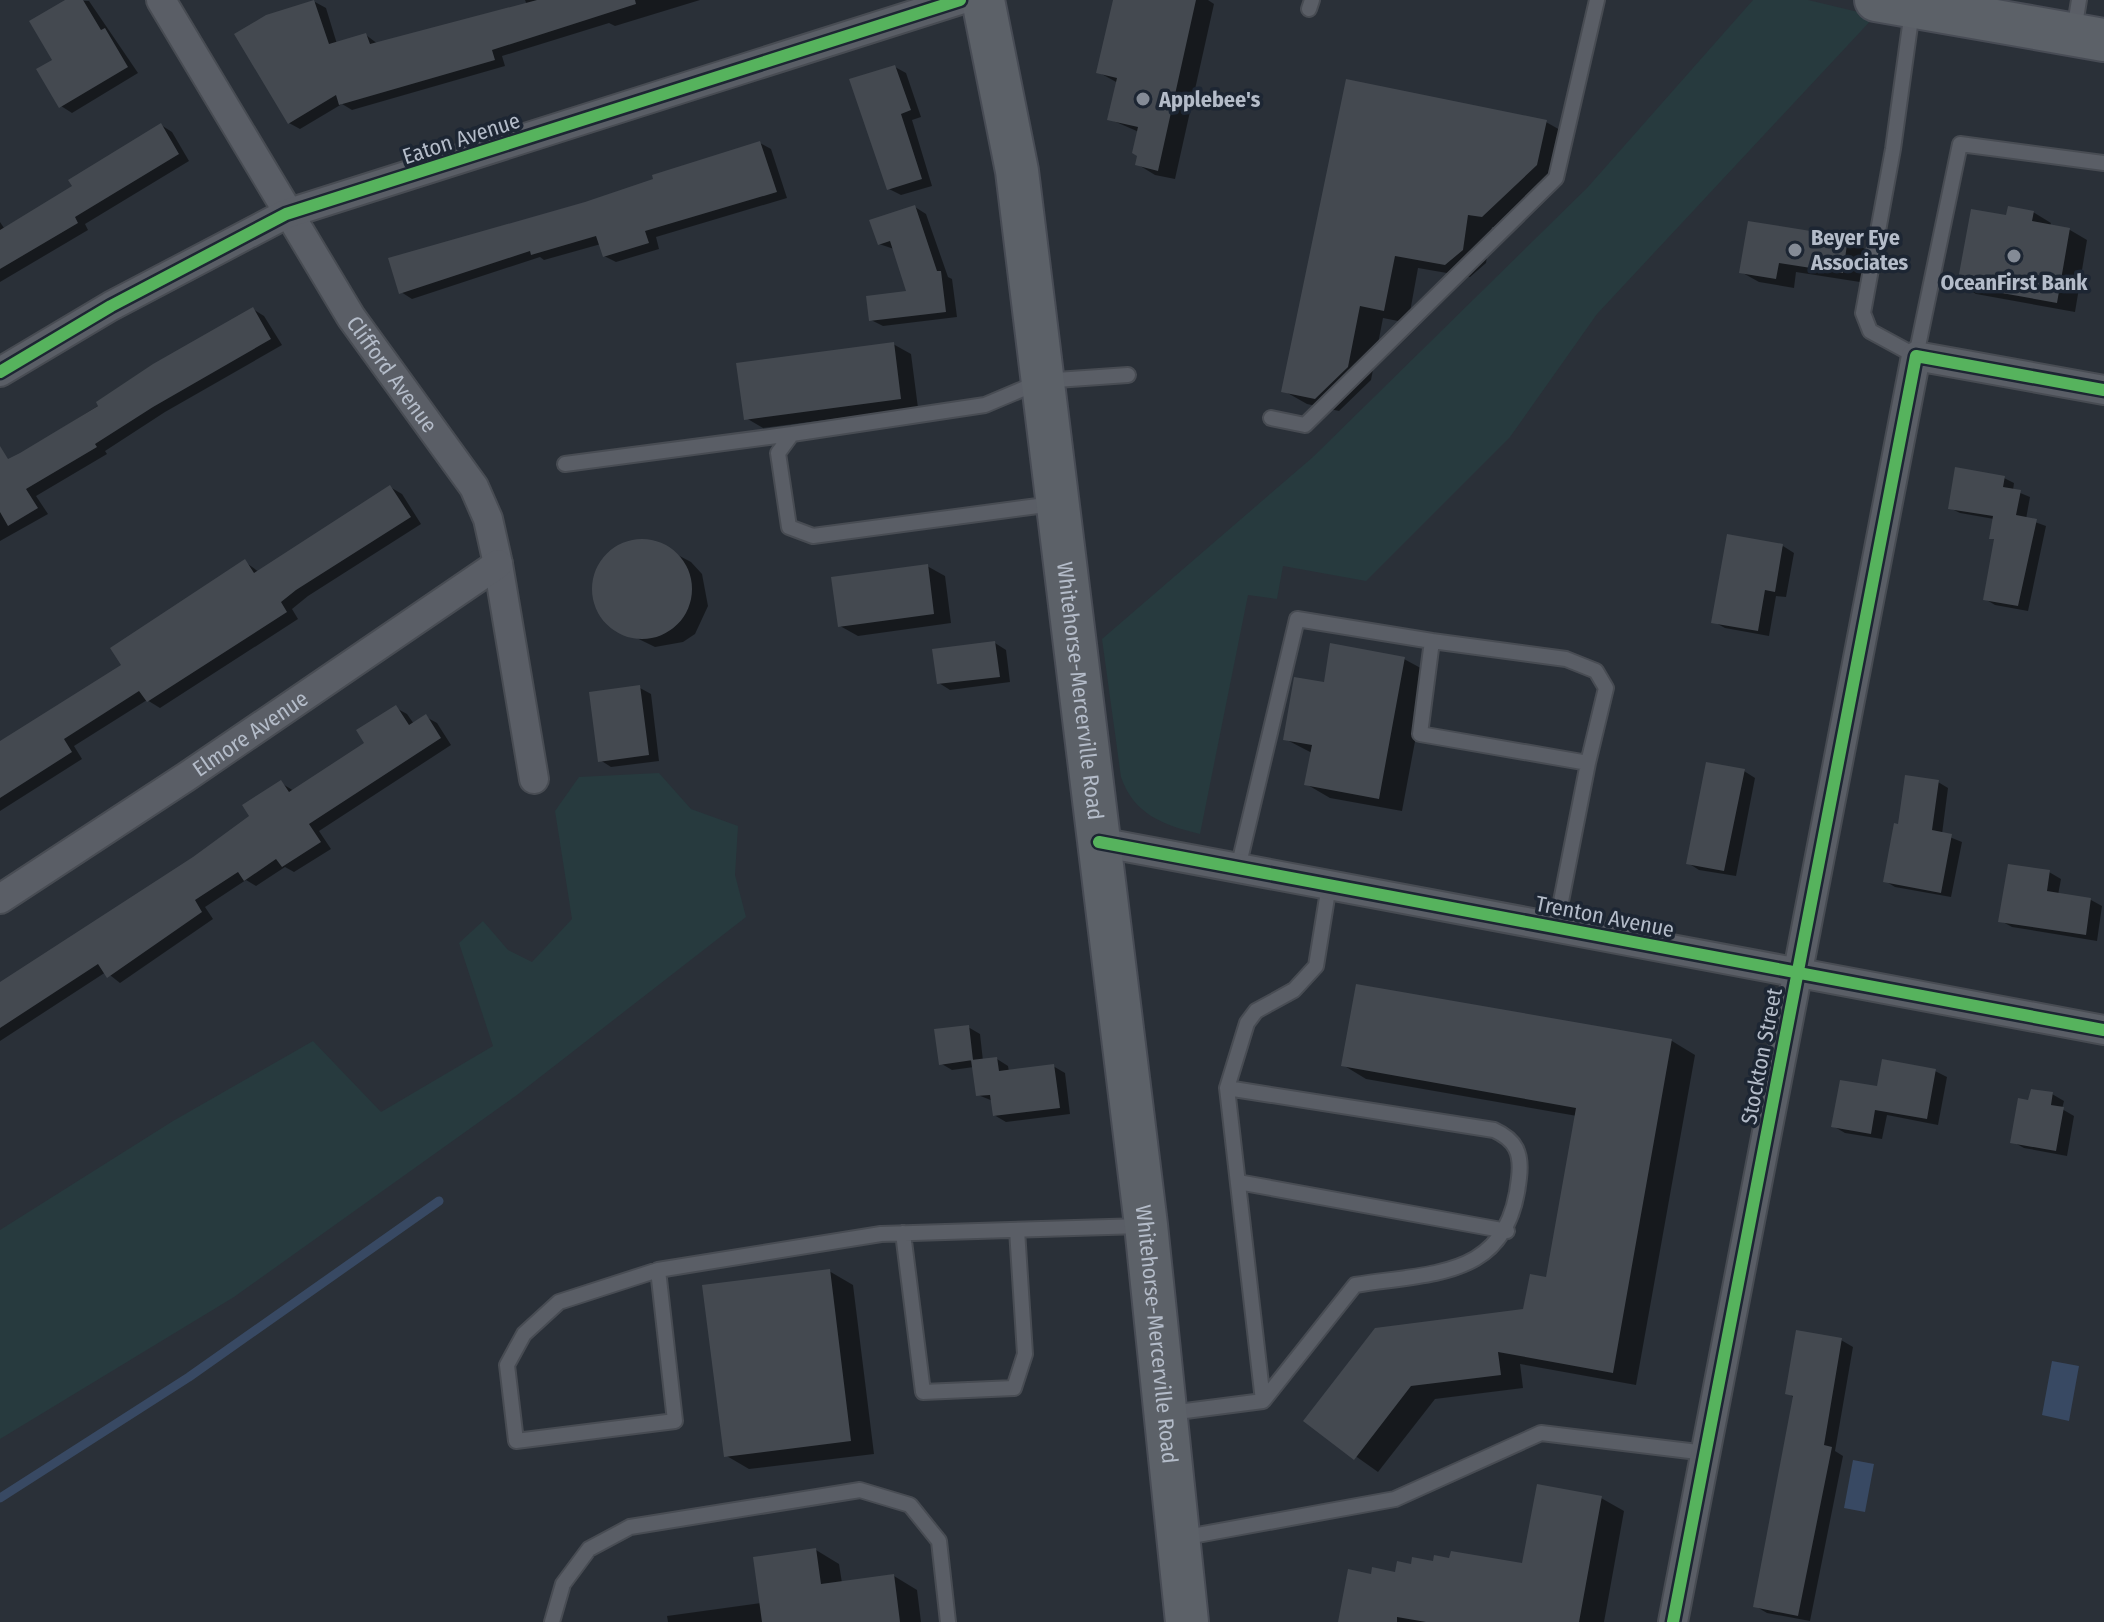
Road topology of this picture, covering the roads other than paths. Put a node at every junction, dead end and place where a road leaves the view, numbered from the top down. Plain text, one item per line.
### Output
1 (161, 0) edge
2 (960, 0) edge
3 (983, 0) edge
4 (1597, 0) edge
5 (1894, 4) edge
6 (2086, 24) edge
7 (2104, 163) edge
8 (286, 214) junction
9 (1916, 356) junction
10 (0, 372) edge
11 (1128, 375) dead end
12 (1042, 381) junction
13 (2104, 390) edge
14 (1271, 418) dead end
15 (792, 434) junction
16 (565, 464) dead end
17 (1057, 503) junction
18 (498, 564) junction
19 (1432, 641) junction
20 (1588, 763) junction
21 (534, 779) dead end
22 (1099, 842) junction
23 (1238, 868) junction
24 (1329, 885) junction
25 (0, 899) edge
26 (1556, 927) junction
27 (1797, 973) junction
28 (2104, 1030) edge
29 (1227, 1088) junction
30 (1238, 1182) junction
31 (1146, 1225) junction
32 (1017, 1230) junction
33 (1507, 1231) junction
34 (903, 1233) junction
35 (658, 1270) junction
36 (1263, 1401) junction
37 (1165, 1414) junction
38 (1706, 1453) junction
39 (1177, 1539) junction
40 (552, 1622) edge
41 (948, 1622) edge
42 (1187, 1622) edge
43 (1673, 1622) edge

1 - 8 street, Clifford Avenue
2 - 8 street, Eaton Avenue
3 - 12 main road, Whitehorse-Mercerville Road
4 - 14 lane
5 - 6 main road
5 - 9 lane
7 - 9 lane
8 - 10 street, Eaton Avenue
8 - 18 street, Clifford Avenue
9 - 13 street
9 - 27 street, Stockton Street
11 - 12 lane
12 - 15 lane
12 - 17 main road, Whitehorse-Mercerville Road
15 - 16 lane
15 - 17 lane
17 - 22 main road, Whitehorse-Mercerville Road
18 - 21 street, Clifford Avenue
18 - 25 street, Elmore Avenue
19 - 20 lane
19 - 20 lane
19 - 23 lane
20 - 26 lane
22 - 23 street, Trenton Avenue
22 - 31 main road, Whitehorse-Mercerville Road
23 - 24 street, Trenton Avenue
24 - 26 street, Trenton Avenue
24 - 29 lane
26 - 27 street, Trenton Avenue
27 - 28 street, Trenton Avenue
27 - 38 street, Stockton Street
29 - 30 lane
29 - 33 lane
30 - 33 lane
30 - 36 lane
31 - 32 lane
31 - 37 main road, Whitehorse-Mercerville Road
32 - 34 lane
32 - 34 lane
33 - 36 lane
34 - 35 lane
35 - 35 lane
36 - 37 lane
37 - 39 main road, Whitehorse-Mercerville Road
38 - 39 lane
38 - 43 street, Stockton Street
39 - 42 main road, Whitehorse-Mercerville Road
40 - 41 lane

